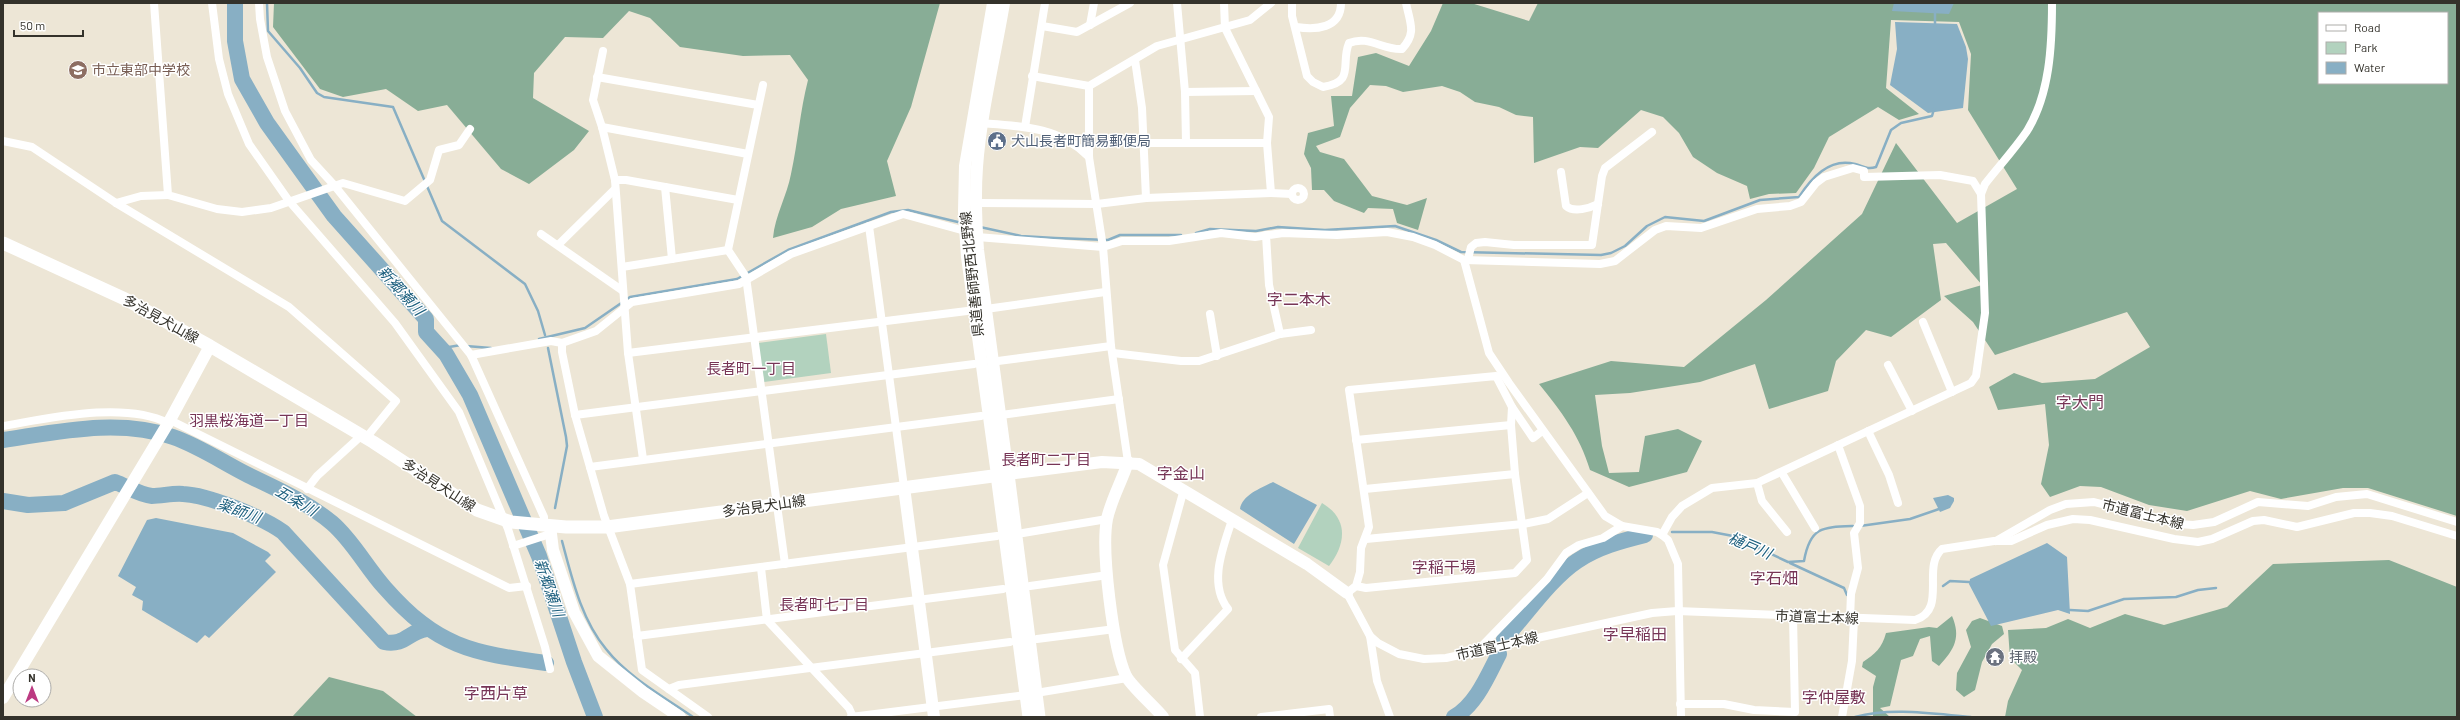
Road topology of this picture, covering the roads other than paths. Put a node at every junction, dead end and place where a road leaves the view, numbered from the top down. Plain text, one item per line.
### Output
1 (154, 3) edge
2 (212, 3) edge
3 (259, 3) edge
4 (993, 3) edge
5 (1004, 3) edge
6 (1045, 3) edge
7 (1094, 3) edge
8 (1130, 3) edge
9 (1177, 3) edge
10 (1224, 3) edge
11 (1271, 3) edge
12 (1292, 3) edge
13 (1341, 3) edge
14 (1406, 3) edge
15 (2052, 3) edge
16 (1090, 25) junction
17 (1042, 26) junction
18 (1296, 27) junction
19 (1225, 28) junction
20 (1181, 38) junction
21 (603, 50) dead end
22 (1136, 60) junction
23 (1032, 76) junction
24 (598, 77) junction
25 (762, 85) dead end
26 (1089, 86) junction
27 (1256, 91) junction
28 (1185, 92) junction
29 (758, 105) junction
30 (977, 123) junction
31 (1025, 127) junction
32 (602, 128) junction
33 (470, 129) dead end
34 (1652, 132) dead end
35 (3, 142) edge
36 (1143, 143) junction
37 (1186, 143) junction
38 (1267, 143) junction
39 (748, 154) junction
40 (1089, 157) junction
41 (1561, 172) dead end
42 (615, 180) junction
43 (334, 185) junction
44 (666, 187) junction
45 (615, 189) junction
46 (1271, 192) junction
47 (1292, 194) dead end
48 (1981, 194) junction
49 (168, 195) junction
50 (1146, 198) junction
51 (738, 200) junction
52 (289, 201) junction
53 (116, 203) junction
54 (979, 203) dead end
55 (1097, 204) junction
56 (1598, 204) junction
57 (869, 226) junction
58 (971, 228) junction
59 (541, 234) dead end
60 (1266, 235) junction
61 (3, 243) edge
62 (558, 245) junction
63 (1103, 247) junction
64 (728, 250) junction
65 (672, 258) junction
66 (1466, 259) junction
67 (622, 267) junction
68 (745, 276) junction
69 (1105, 292) junction
70 (624, 300) junction
71 (986, 309) junction
72 (967, 310) dead end
73 (1210, 314) dead end
74 (882, 320) junction
75 (1923, 322) dead end
76 (1311, 330) dead end
77 (1280, 334) junction
78 (754, 337) junction
79 (562, 343) junction
80 (210, 346) junction
81 (467, 349) junction
82 (1112, 350) junction
83 (628, 353) junction
84 (1217, 356) junction
85 (998, 361) dead end
86 (974, 364) dead end
87 (1888, 365) dead end
88 (888, 375) junction
89 (762, 391) junction
90 (1952, 392) junction
91 (1119, 399) junction
92 (634, 407) junction
93 (1512, 407) junction
94 (1912, 411) junction
95 (575, 414) junction
96 (1001, 414) junction
97 (981, 416) dead end
98 (168, 424) junction
99 (1510, 425) junction
100 (3, 426) edge
101 (895, 427) junction
102 (1542, 431) junction
103 (1868, 431) junction
104 (364, 437) junction
105 (1356, 440) junction
106 (768, 443) junction
107 (1838, 445) junction
108 (643, 459) junction
109 (1128, 462) junction
110 (590, 467) junction
111 (1782, 473) junction
112 (1002, 474) junction
113 (1515, 474) junction
114 (1757, 483) junction
115 (904, 487) junction
116 (307, 489) junction
117 (1365, 489) junction
118 (1184, 490) junction
119 (1588, 493) junction
120 (1898, 503) dead end
121 (777, 505) junction
122 (1107, 519) junction
123 (1232, 520) junction
124 (507, 521) junction
125 (2457, 522) edge
126 (1524, 524) junction
127 (1622, 526) junction
128 (607, 527) junction
129 (1815, 528) dead end
130 (546, 531) junction
131 (1787, 532) dead end
132 (1023, 533) dead end
133 (1662, 535) junction
134 (997, 536) dead end
135 (2457, 536) edge
136 (1366, 540) junction
137 (1996, 541) junction
138 (517, 545) junction
139 (912, 547) junction
140 (785, 564) junction
141 (761, 568) junction
142 (1108, 575) junction
143 (630, 584) junction
144 (527, 586) junction
145 (1030, 586) dead end
146 (1003, 590) dead end
147 (1352, 590) junction
148 (918, 600) junction
149 (1677, 611) junction
150 (1793, 616) junction
151 (1852, 618) junction
152 (767, 620) junction
153 (1115, 629) junction
154 (638, 636) junction
155 (1370, 636) junction
156 (1037, 639) dead end
157 (1010, 642) dead end
158 (1477, 651) junction
159 (925, 653) junction
160 (1181, 659) junction
161 (812, 668) junction
162 (550, 669) dead end
163 (1127, 678) junction
164 (669, 689) junction
165 (1031, 694) junction
166 (3, 698) edge
167 (1680, 704) junction
168 (934, 711) edge
169 (680, 717) edge
170 (708, 717) edge
171 (852, 717) edge
172 (1029, 717) edge
173 (1039, 717) edge
174 (1163, 717) edge
175 (1200, 717) edge
176 (1261, 717) edge
177 (1330, 717) edge
178 (1390, 717) edge
179 (1681, 717) edge
180 (1842, 717) edge

1 - 49 street
2 - 52 street
3 - 43 street
4 - 30 street, 県道善師野西北野線
5 - 30 street, 県道善師野西北野線
6 - 17 street
7 - 16 street
8 - 16 street
9 - 20 street
10 - 19 street
11 - 19 street
12 - 18 street
13 - 18 street
14 - 18 street
15 - 48 street
16 - 17 street
17 - 23 street
19 - 20 street
19 - 27 street
20 - 22 street
20 - 28 street
21 - 24 street
22 - 26 street
22 - 36 street
23 - 26 street
23 - 31 street
24 - 29 street
24 - 32 street
25 - 29 street
26 - 40 street
27 - 28 street
27 - 38 street
28 - 37 street
29 - 39 street
30 - 31 street
30 - 58 street, 県道善師野西北野線
31 - 40 street
32 - 39 street
32 - 42 street
33 - 43 street
34 - 56 street
35 - 53 street
36 - 37 street
36 - 50 street
37 - 38 street
38 - 46 street
39 - 51 street
40 - 55 street
41 - 56 street
42 - 44 street
42 - 45 street
43 - 52 street
43 - 81 street
44 - 51 street
44 - 65 street
45 - 62 street
45 - 67 street
46 - 47 street
46 - 50 street
48 - 66 street
48 - 90 street
49 - 52 street
49 - 53 street
50 - 55 street
51 - 64 street
52 - 124 street
53 - 104 street
54 - 55 street
55 - 63 street
56 - 66 street
57 - 58 street
57 - 68 street
57 - 74 street
58 - 63 street
58 - 71 street, 県道善師野西北野線
58 - 112 street, 県道善師野西北野線
59 - 62 street
60 - 63 street
60 - 66 street
60 - 77 street
61 - 80 main road, 多治見犬山線
62 - 70 street
63 - 69 street
64 - 65 street
64 - 68 street
65 - 67 street
66 - 102 street
67 - 70 street
68 - 70 street
68 - 78 street
69 - 71 street
69 - 82 street
70 - 79 street
70 - 83 street
71 - 96 street, 県道善師野西北野線
72 - 74 street
73 - 84 street
74 - 78 street
74 - 88 street
75 - 90 street
76 - 77 street
77 - 84 street
78 - 83 street
78 - 89 street
79 - 81 street
79 - 95 street
80 - 98 street
80 - 104 main road, 多治見犬山線
81 - 130 street
82 - 84 street
82 - 85 street
82 - 91 street
83 - 92 street
86 - 88 street
87 - 94 street
88 - 89 street
88 - 101 street
89 - 92 street
89 - 106 street
90 - 94 street
91 - 96 street
91 - 109 street
92 - 95 street
92 - 108 street
93 - 99 street
93 - 102 street
93 - 105 street
94 - 103 street
95 - 110 street
96 - 112 street, 県道善師野西北野線
97 - 101 street
98 - 100 street
98 - 116 street
98 - 166 street
99 - 105 street
99 - 113 street
101 - 106 street
101 - 115 street
102 - 119 street
103 - 107 street
103 - 120 street
104 - 116 street
104 - 124 main road, 多治見犬山線
105 - 117 street
106 - 108 street
106 - 121 street
107 - 111 street
107 - 151 street
108 - 110 street
109 - 112 street, 市道富士本線
109 - 118 street, 市道富士本線
109 - 122 street
110 - 128 street
111 - 114 street
111 - 129 street
112 - 115 main road, 多治見犬山線
112 - 165 main road
113 - 117 street
113 - 126 street
114 - 131 street
114 - 133 street
115 - 121 main road, 多治見犬山線
115 - 139 street
116 - 144 street
117 - 136 street
118 - 123 street, 市道富士本線
118 - 160 street
119 - 126 street
119 - 127 street
121 - 128 main road, 多治見犬山線
121 - 140 street
122 - 132 street
122 - 142 street
123 - 147 street, 市道富士本線
123 - 160 street
124 - 130 main road, 多治見犬山線
124 - 138 street
125 - 137 street, 市道富士本線
126 - 136 street
126 - 147 street
127 - 133 street
127 - 158 street
128 - 130 main road, 多治見犬山線
128 - 143 street
130 - 138 street
130 - 169 street
133 - 149 street
134 - 139 street
135 - 137 street, 市道富士本線
136 - 147 street
137 - 151 street, 市道富士本線
138 - 144 street
139 - 140 street
139 - 148 street
140 - 141 street
141 - 143 street
141 - 152 street
142 - 145 street
142 - 153 street
143 - 154 street
144 - 162 street
146 - 148 street
147 - 155 street, 市道富士本線
148 - 152 street
148 - 159 street
149 - 150 street, 市道富士本線
149 - 158 street, 市道富士本線
149 - 167 street
150 - 151 street, 市道富士本線
150 - 167 street
151 - 180 street
152 - 154 street
152 - 161 street
153 - 156 street
153 - 163 street
154 - 164 street
155 - 158 street, 市道富士本線
155 - 178 street
157 - 159 street
159 - 161 street
159 - 168 street
160 - 175 street
161 - 164 street
161 - 171 street
163 - 165 street
163 - 174 street
164 - 170 street
165 - 168 street
165 - 172 main road
165 - 173 main road
167 - 179 street
168 - 171 street
176 - 177 street

